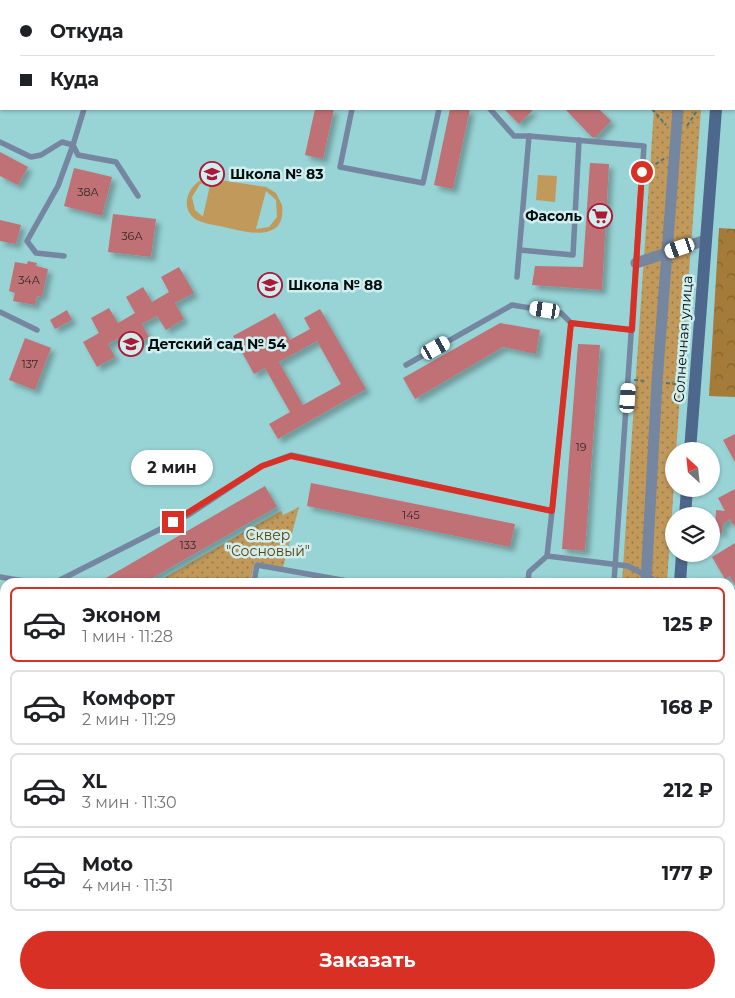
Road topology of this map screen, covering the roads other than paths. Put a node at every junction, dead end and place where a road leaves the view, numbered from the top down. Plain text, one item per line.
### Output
1 (84, 110) edge
2 (352, 110) edge
3 (439, 110) edge
4 (491, 110) edge
5 (678, 110) edge
6 (716, 110) edge
7 (529, 136) junction
8 (579, 140) junction
9 (0, 142) edge
10 (73, 145) junction
11 (138, 196) dead end
12 (706, 240) junction
13 (520, 250) junction
14 (667, 253) junction
15 (64, 256) dead end
16 (636, 263) junction
17 (517, 277) dead end
18 (0, 312) edge
19 (571, 323) junction
20 (37, 330) dead end
21 (632, 330) junction
22 (406, 365) dead end
23 (691, 442) edge
24 (552, 511) junction
25 (547, 556) junction
26 (681, 562) edge
27 (616, 563) junction
28 (64, 578) edge
29 (255, 578) edge
30 (320, 578) edge
31 (528, 578) edge
32 (614, 578) edge
33 (645, 578) edge
34 (646, 578) edge
35 (680, 578) edge

1 - 10 lane
2 - 3 lane
4 - 7 lane
5 - 14 street
6 - 12 main road, Солнечная улица
7 - 8 lane
7 - 13 lane
8 - 13 lane
8 - 16 lane
9 - 10 lane
10 - 11 lane
10 - 15 lane
12 - 14 street
12 - 23 main road, Солнечная улица
13 - 17 lane
14 - 16 street
14 - 34 street
16 - 21 lane
18 - 20 lane
19 - 21 lane
19 - 22 lane
19 - 24 lane
21 - 27 lane
24 - 25 lane
24 - 28 lane
25 - 27 lane
25 - 31 lane
26 - 35 main road
27 - 32 lane
27 - 33 lane
29 - 30 lane

